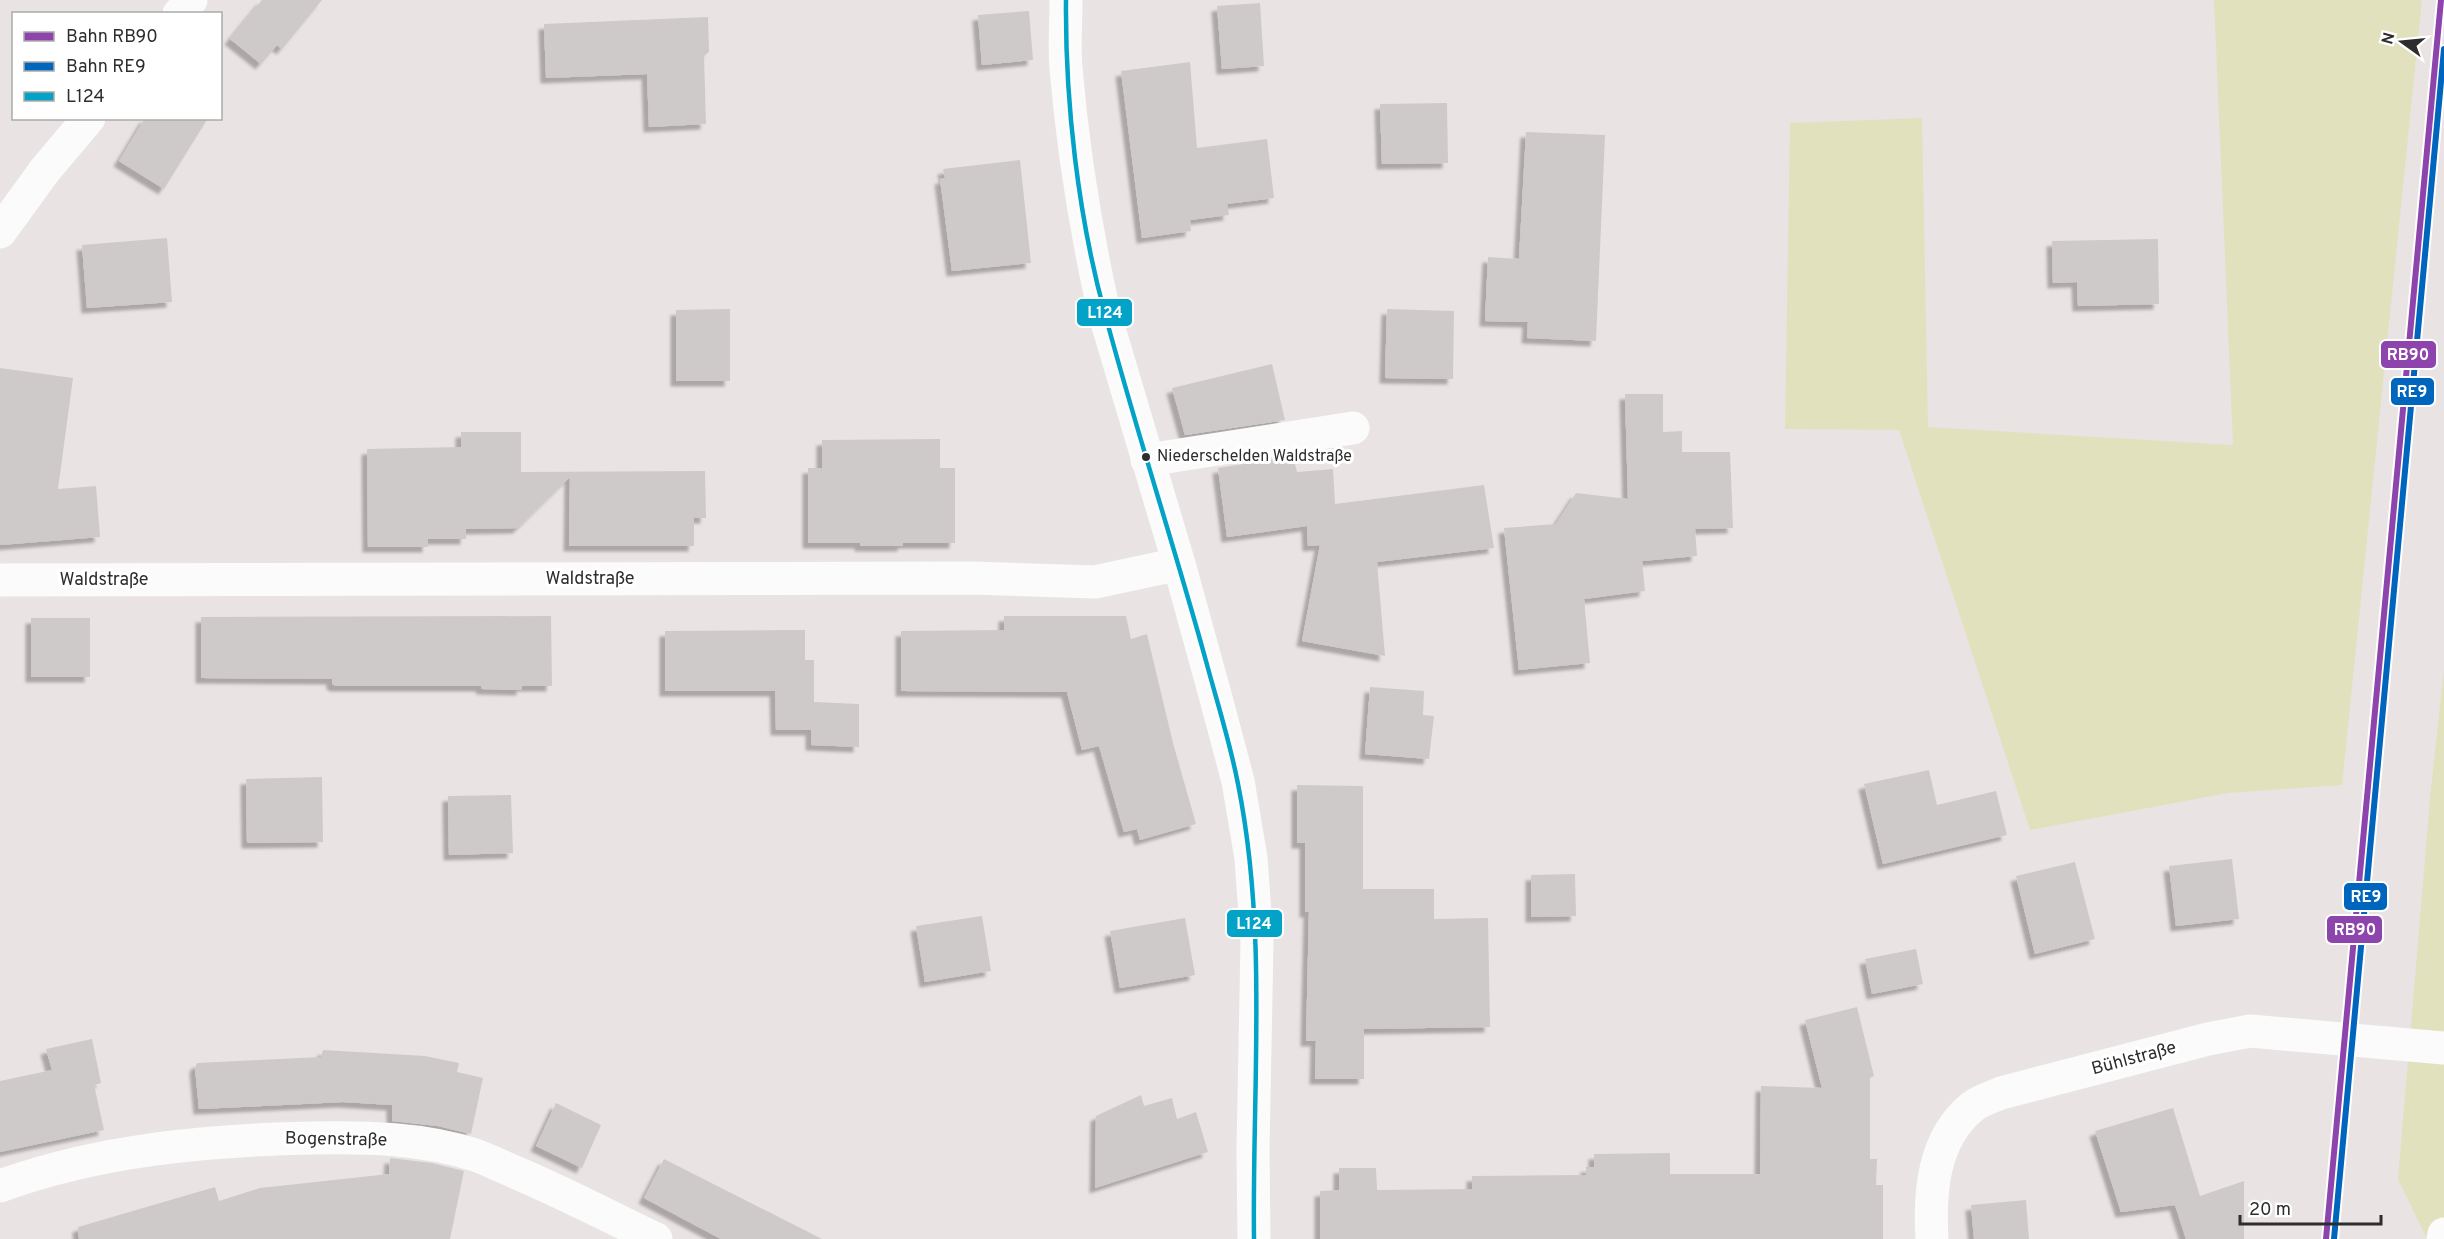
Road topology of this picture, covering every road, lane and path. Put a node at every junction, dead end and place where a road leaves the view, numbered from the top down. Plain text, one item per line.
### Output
1 (191, 0) edge
2 (1066, 0) edge
3 (181, 12) edge
4 (87, 120) edge
5 (0, 232) edge
6 (1353, 428) dead end
7 (1147, 460) junction
8 (1179, 564) junction
9 (0, 579) edge
10 (2444, 1048) edge
11 (0, 1186) edge
12 (2444, 1234) edge
13 (656, 1239) edge
14 (1254, 1239) edge
15 (1932, 1239) edge
16 (2443, 1239) edge

1 - 3 street
2 - 7 street
4 - 5 street
6 - 7 street
7 - 8 street
8 - 9 street, Waldstraße
8 - 14 street
10 - 15 street, Bühlstraße
11 - 13 street, Bogenstraße
12 - 16 street

